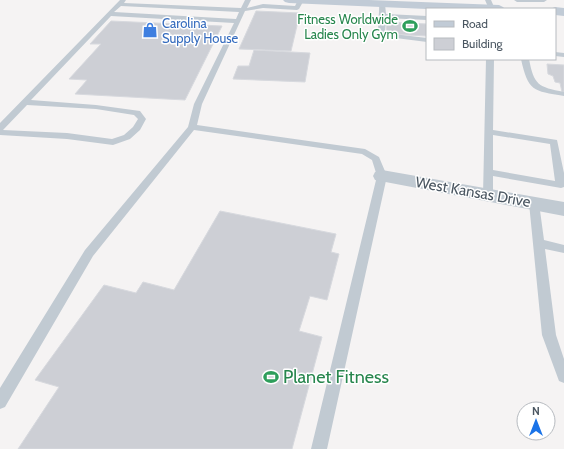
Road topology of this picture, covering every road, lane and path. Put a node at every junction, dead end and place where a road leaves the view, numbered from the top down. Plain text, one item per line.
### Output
1 (248, 0) edge
2 (289, 0) edge
3 (301, 0) edge
4 (517, 0) edge
5 (544, 0) edge
6 (121, 2) edge
7 (358, 2) edge
8 (264, 3) edge
9 (380, 3) edge
10 (411, 3) edge
11 (452, 4) edge
12 (440, 8) edge
13 (472, 8) edge
14 (244, 10) junction
15 (109, 14) junction
16 (383, 16) junction
17 (426, 18) edge
18 (238, 21) junction
19 (426, 40) edge
20 (490, 60) edge
21 (525, 60) edge
22 (564, 94) edge
23 (24, 102) junction
24 (192, 127) junction
25 (0, 128) edge
26 (0, 132) edge
27 (489, 132) junction
28 (488, 172) junction
29 (382, 176) junction
30 (488, 195) junction
31 (534, 203) junction
32 (564, 209) edge
33 (538, 244) junction
34 (564, 249) edge
35 (564, 376) edge
36 (0, 402) edge
37 (319, 449) edge

1 - 14 lane
2 - 3 main road
3 - 7 main road
3 - 8 lane
4 - 5 lane
6 - 14 lane
6 - 15 lane
7 - 9 main road
8 - 14 lane
9 - 10 main road
9 - 16 lane
10 - 12 main road
11 - 12 main road
11 - 13 main road
14 - 18 lane
15 - 18 lane
15 - 23 lane
16 - 17 lane
16 - 19 lane
18 - 24 lane
20 - 27 lane
21 - 22 lane
23 - 25 lane
23 - 26 lane
24 - 29 lane
24 - 36 lane
27 - 28 lane
27 - 28 lane
28 - 30 lane
29 - 30 street, West Kansas Drive
29 - 37 lane
30 - 31 street, West Kansas Drive
31 - 32 street, West Kansas Drive
31 - 33 lane
33 - 34 lane
33 - 35 lane

